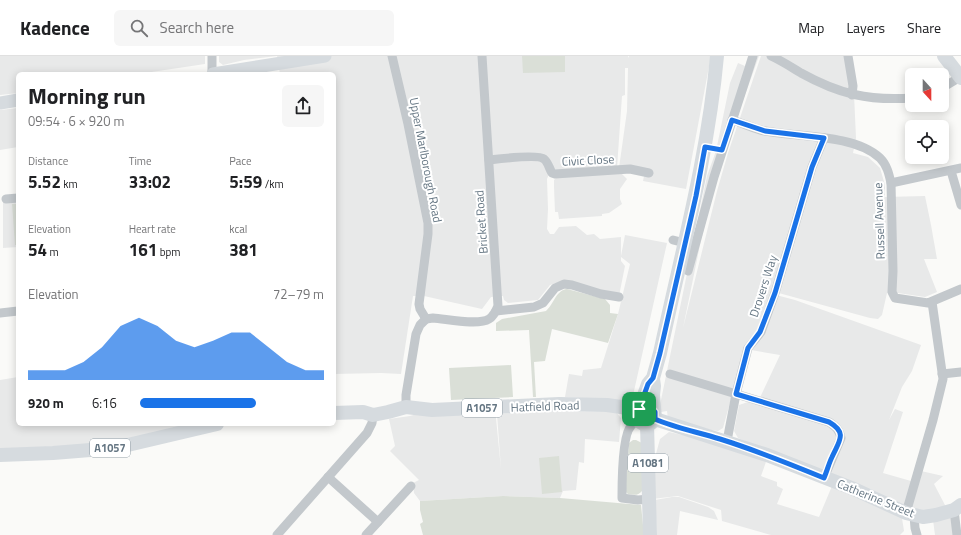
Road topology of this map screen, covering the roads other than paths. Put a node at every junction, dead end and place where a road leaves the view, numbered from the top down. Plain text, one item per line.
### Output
1 (212, 56) edge
2 (324, 56) edge
3 (392, 56) edge
4 (482, 56) edge
5 (717, 56) edge
6 (753, 56) edge
7 (771, 56) edge
8 (848, 56) edge
9 (944, 56) edge
10 (271, 69) edge
11 (212, 72) edge
12 (236, 72) edge
13 (960, 78) edge
14 (949, 84) edge
15 (852, 95) junction
16 (905, 99) edge
17 (16, 100) edge
18 (0, 103) edge
19 (732, 120) junction
20 (824, 138) junction
21 (705, 147) junction
22 (722, 150) junction
23 (489, 160) junction
24 (961, 168) edge
25 (951, 171) junction
26 (649, 173) dead end
27 (891, 183) junction
28 (16, 198) edge
29 (6, 199) dead end
30 (961, 205) edge
31 (688, 271) dead end
32 (961, 289) edge
33 (619, 297) dead end
34 (932, 302) junction
35 (16, 311) edge
36 (496, 311) junction
37 (0, 313) edge
38 (426, 319) junction
39 (961, 372) edge
40 (670, 374) dead end
41 (942, 374) junction
42 (736, 394) junction
43 (406, 407) junction
44 (336, 413) edge
45 (373, 415) junction
46 (645, 416) junction
47 (202, 426) edge
48 (727, 441) junction
49 (0, 455) edge
50 (328, 477) junction
51 (824, 478) junction
52 (411, 486) dead end
53 (649, 499) junction
54 (957, 508) edge
55 (378, 522) junction
56 (912, 525) edge
57 (277, 535) edge
58 (366, 535) edge
59 (650, 535) edge
60 (957, 535) edge

1 - 11 street
2 - 10 main road
3 - 38 street, Upper Marlborough Road
4 - 23 street, Bricket Road
5 - 21 main road, A1081
6 - 19 street
7 - 15 street
8 - 15 street
9 - 13 main road
10 - 12 main road
13 - 14 street
15 - 16 street
17 - 18 main road
19 - 20 street, Russell Avenue
19 - 22 street
20 - 27 street, Russell Avenue
20 - 42 street, Drovers Way
21 - 22 street
21 - 46 main road, A1081
22 - 31 street
23 - 26 street, Civic Close
23 - 36 street, Bricket Road
24 - 25 street
25 - 27 street
25 - 30 street
27 - 34 street, Russell Avenue
28 - 29 street
32 - 34 street
33 - 36 street
34 - 41 street
35 - 37 street
36 - 38 street
38 - 43 street
39 - 41 street
40 - 42 street
41 - 56 street
42 - 48 street, Drovers Way
42 - 51 street
43 - 45 main road, Hatfield Road / A1057
43 - 46 main road, Hatfield Road / A1057
44 - 45 main road, Hatfield Road / A1057
45 - 50 street
46 - 48 main road, Catherine Street
46 - 53 main road, A1081
46 - 53 street
47 - 49 main road, A1057
48 - 51 main road, Catherine Street
50 - 55 street
50 - 57 street
51 - 56 main road, Catherine Street
52 - 55 street
53 - 59 main road, A1081
54 - 56 main road, Catherine Street
54 - 60 street
55 - 58 street

